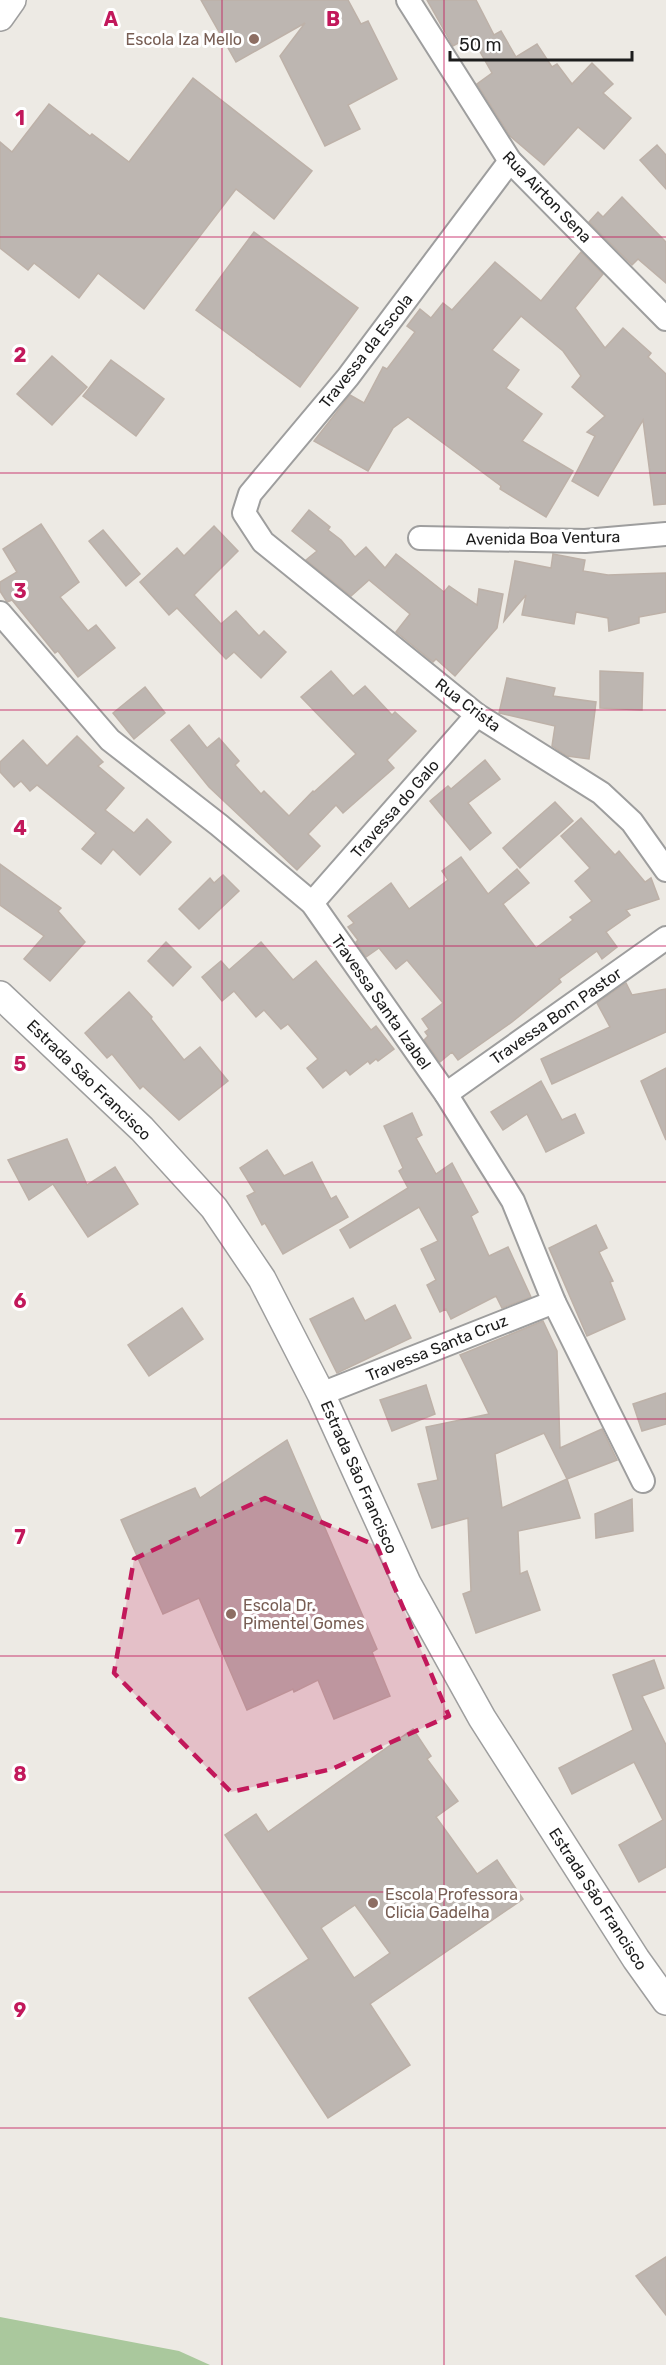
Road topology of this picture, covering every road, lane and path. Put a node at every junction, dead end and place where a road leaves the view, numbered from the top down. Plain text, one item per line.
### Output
1 (12, 0) edge
2 (408, 0) edge
3 (0, 17) edge
4 (510, 162) junction
5 (666, 319) edge
6 (666, 534) edge
7 (420, 538) dead end
8 (263, 542) joint
9 (0, 613) edge
10 (477, 715) junction
11 (666, 870) edge
12 (312, 903) junction
13 (666, 938) edge
14 (0, 996) edge
15 (446, 1094) junction
16 (554, 1302) junction
17 (321, 1394) junction
18 (643, 1481) dead end
19 (666, 2001) edge

1 - 3 street
2 - 4 street, Rua Airton Sena
4 - 5 street, Rua Airton Sena
4 - 8 street, Travessa da Escola
6 - 7 street, Avenida Boa Ventura
8 - 10 street, Rua Crista
9 - 12 street, Travessa Santa Izabel
10 - 11 street, Rua Crista
10 - 12 street, Travessa do Galo
12 - 15 street, Travessa Santa Izabel
13 - 15 street, Travessa Bom Pastor
14 - 17 street, Estrada São Francisco
15 - 16 street, Travessa Santa Izabel
16 - 17 street, Travessa Santa Cruz
16 - 18 street, Travessa Santa Izabel
17 - 19 street, Estrada São Francisco

